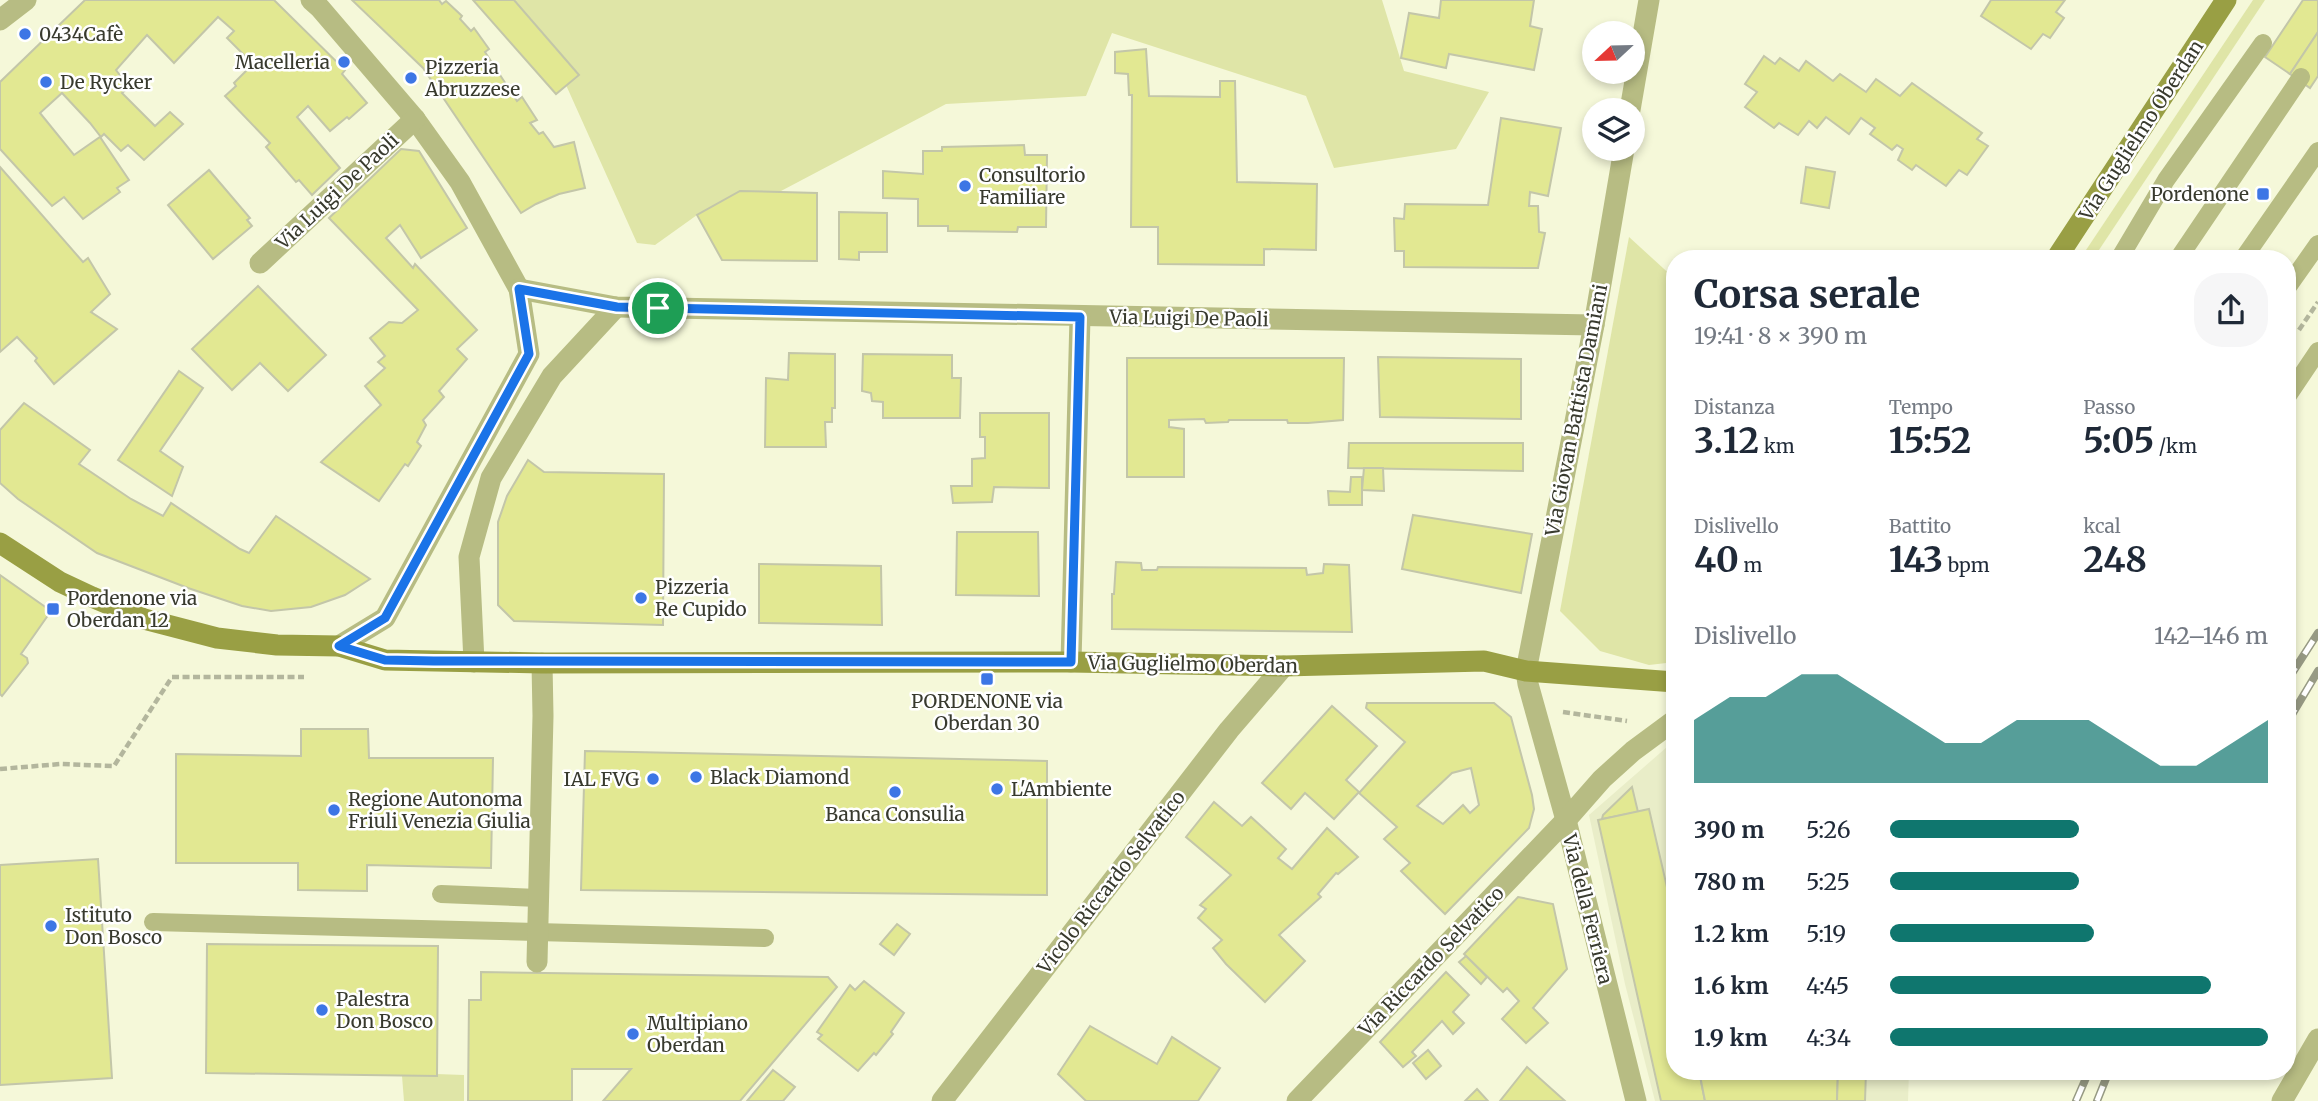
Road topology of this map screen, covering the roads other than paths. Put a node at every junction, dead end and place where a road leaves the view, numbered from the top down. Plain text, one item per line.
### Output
1 (26, 0) edge
2 (311, 0) edge
3 (1649, 0) edge
4 (2226, 0) edge
5 (0, 20) edge
6 (2263, 43) dead end
7 (2301, 77) dead end
8 (1632, 98) edge
9 (415, 119) junction
10 (2318, 151) edge
11 (1621, 161) edge
12 (2318, 244) edge
13 (2062, 250) edge
14 (2124, 250) edge
15 (2184, 250) edge
16 (2249, 250) edge
17 (260, 263) dead end
18 (2296, 275) edge
19 (519, 289) junction
20 (617, 307) junction
21 (1080, 317) junction
22 (1594, 325) junction
23 (2318, 351) edge
24 (2296, 384) edge
25 (0, 543) edge
26 (339, 646) junction
27 (474, 662) junction
28 (1071, 662) junction
29 (542, 663) junction
30 (1284, 666) junction
31 (1526, 671) junction
32 (1666, 681) edge
33 (1666, 727) edge
34 (1566, 820) junction
35 (441, 894) dead end
36 (538, 898) junction
37 (153, 922) dead end
38 (538, 933) junction
39 (765, 938) dead end
40 (537, 962) dead end
41 (2318, 1039) edge
42 (2296, 1077) edge
43 (2294, 1080) edge
44 (942, 1101) edge
45 (1297, 1101) edge
46 (1636, 1101) edge
47 (2282, 1101) edge

1 - 5 street
2 - 9 street, Via Luigi De Paoli
3 - 8 street
4 - 13 main road, Via Guglielmo Oberdan
6 - 14 lane
7 - 15 lane
9 - 17 street, Via Luigi De Paoli
9 - 19 street, Via Luigi De Paoli
10 - 16 lane
11 - 22 street, Via Giovan Battista Damiani
12 - 18 lane
19 - 20 street, Via Luigi De Paoli
19 - 26 street, Via Luigi De Paoli
20 - 21 street, Via Luigi De Paoli
20 - 27 street
21 - 22 street, Via Luigi De Paoli
21 - 28 street
22 - 31 street, Via Giovan Battista Damiani
23 - 24 lane
25 - 26 main road, Via Guglielmo Oberdan
26 - 27 main road, Via Guglielmo Oberdan
27 - 29 main road, Via Guglielmo Oberdan
28 - 29 main road, Via Guglielmo Oberdan
28 - 30 main road, Via Guglielmo Oberdan
29 - 36 street
30 - 31 main road, Via Guglielmo Oberdan
30 - 44 street, Vicolo Riccardo Selvatico
31 - 32 main road, Via Guglielmo Oberdan
31 - 34 street
33 - 34 street, Via della Ferriera
34 - 45 street, Via Riccardo Selvatico
34 - 46 street, Via della Ferriera
35 - 36 lane
36 - 38 street
37 - 38 lane
38 - 39 lane
38 - 40 street
41 - 42 street
43 - 47 street

